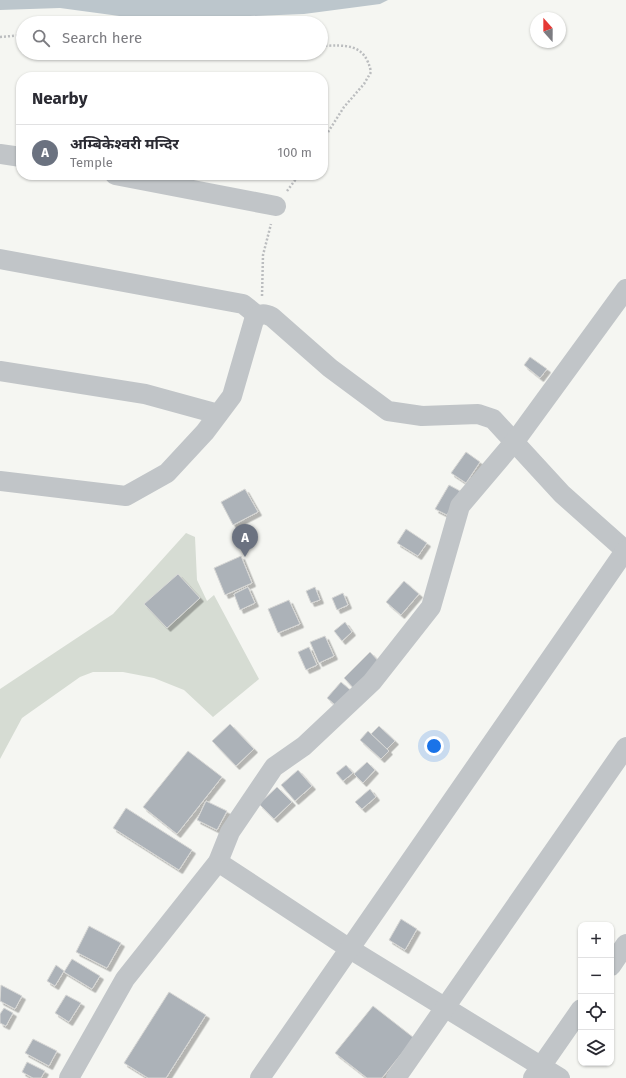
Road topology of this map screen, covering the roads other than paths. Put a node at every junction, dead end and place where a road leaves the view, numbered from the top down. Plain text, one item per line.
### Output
1 (0, 154) edge
2 (16, 156) edge
3 (141, 180) edge
4 (276, 206) road end
5 (0, 259) edge
6 (626, 290) edge
7 (260, 315) junction
8 (0, 371) edge
9 (218, 414) junction
10 (515, 441) junction
11 (0, 481) edge
12 (626, 551) edge
13 (626, 747) edge
14 (218, 862) junction
15 (626, 944) edge
16 (350, 949) junction
17 (614, 962) edge
18 (445, 1007) junction
19 (578, 1014) edge
20 (537, 1072) edge
21 (69, 1078) edge
22 (260, 1078) edge
23 (396, 1078) edge
24 (560, 1078) edge

1 - 2 street
3 - 4 street
5 - 7 street
6 - 10 street
7 - 9 street
7 - 10 street
8 - 9 street
9 - 11 street
10 - 12 street
10 - 14 street
12 - 16 street
13 - 18 street
14 - 16 street
14 - 21 street
15 - 17 street
16 - 18 street
16 - 22 street
18 - 20 street
18 - 23 street
19 - 20 street
20 - 24 street

